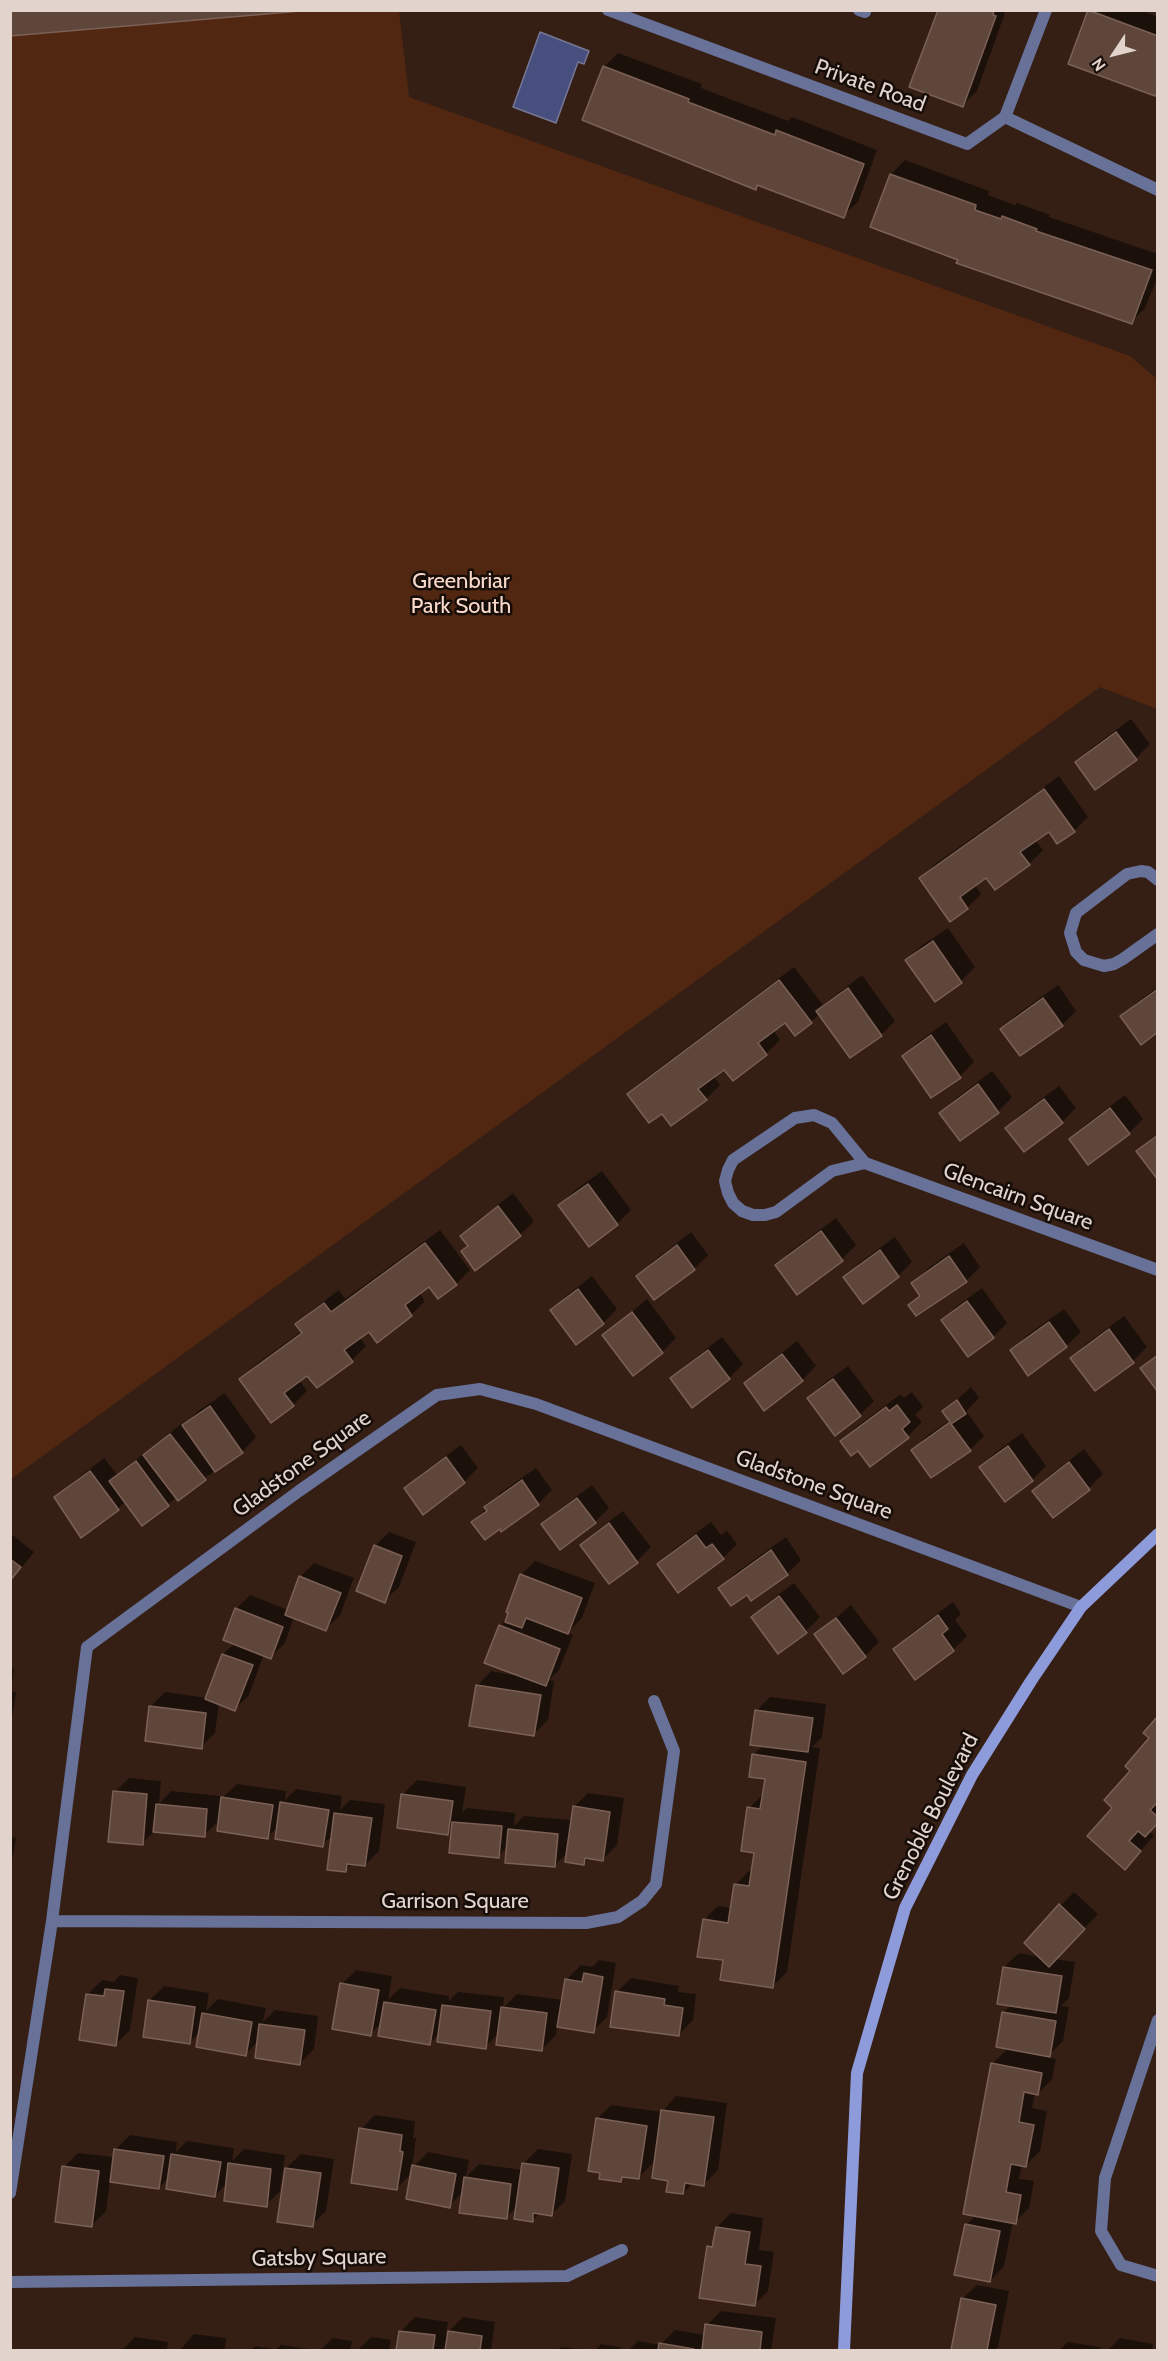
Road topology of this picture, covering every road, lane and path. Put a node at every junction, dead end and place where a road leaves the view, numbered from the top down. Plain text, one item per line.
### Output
1 (608, 10) edge
2 (1046, 10) edge
3 (1005, 117) junction
4 (1158, 190) edge
5 (1158, 880) edge
6 (1158, 934) edge
7 (865, 1163) junction
8 (1158, 1270) edge
9 (1158, 1534) edge
10 (1081, 1607) junction
11 (654, 1701) dead end
12 (52, 1921) junction
13 (1158, 2020) edge
14 (10, 2193) edge
15 (622, 2250) dead end
16 (1158, 2276) edge
17 (10, 2282) edge
18 (844, 2350) edge

1 - 3 street, Private Road
2 - 3 street
3 - 4 street
5 - 6 street
7 - 7 street
7 - 8 street, Glencairn Square
9 - 10 street, Grenoble Boulevard
10 - 12 street, Gladstone Square
10 - 18 street, Grenoble Boulevard
11 - 12 street, Garrison Square
12 - 14 street, Gladstone Square
13 - 16 street
15 - 17 street, Gatsby Square

